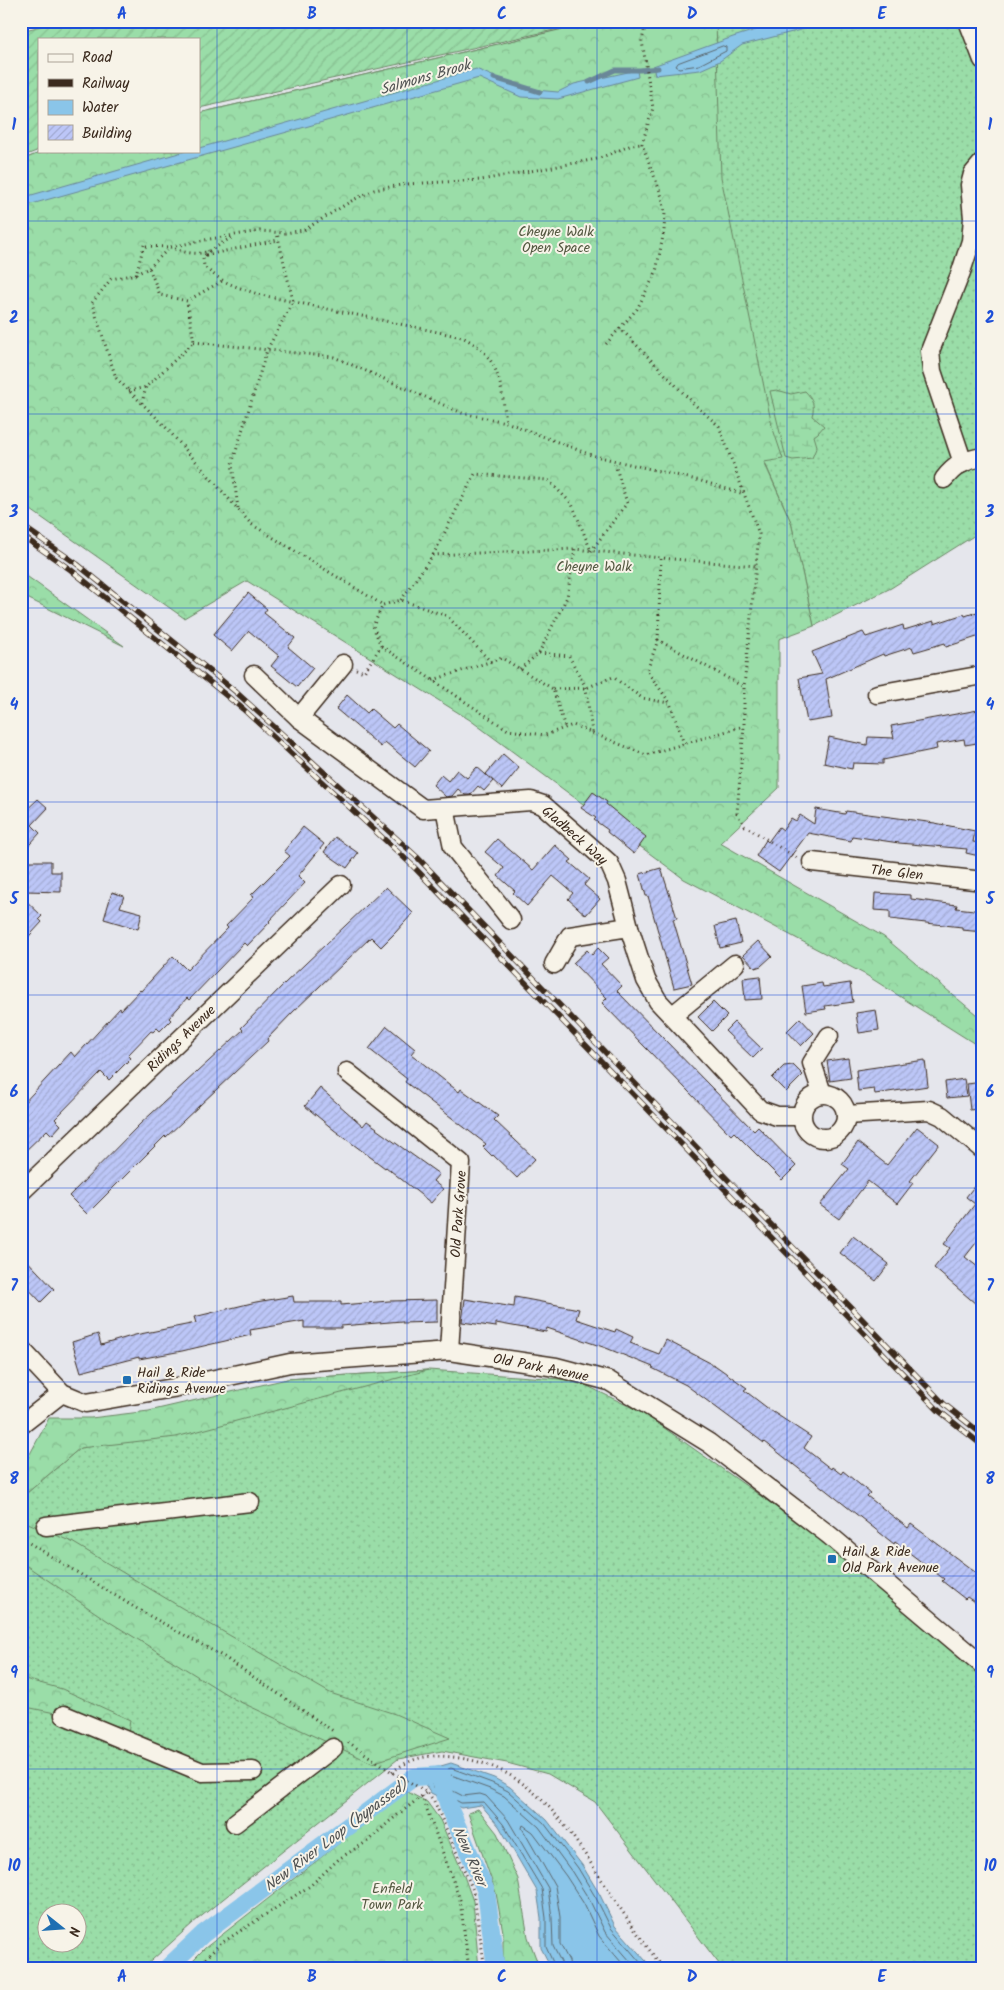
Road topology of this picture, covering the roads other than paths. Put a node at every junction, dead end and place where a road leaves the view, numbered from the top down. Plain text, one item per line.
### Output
1 (968, 21) edge
2 (983, 60) edge
3 (983, 162) edge
4 (983, 457) edge
5 (963, 463) junction
6 (944, 479) dead end
7 (343, 664) dead end
8 (254, 674) dead end
9 (983, 675) edge
10 (877, 694) dead end
11 (299, 718) junction
12 (445, 808) junction
13 (812, 862) road end
14 (983, 881) edge
15 (341, 885) dead end
16 (511, 920) dead end
17 (629, 927) junction
18 (554, 964) dead end
19 (735, 964) dead end
20 (672, 1016) junction
21 (829, 1036) dead end
22 (347, 1072) dead end
23 (822, 1093) junction
24 (846, 1115) junction
25 (801, 1116) junction
26 (983, 1150) edge
27 (21, 1192) edge
28 (21, 1349) edge
29 (449, 1351) junction
30 (62, 1394) junction
31 (21, 1425) edge
32 (250, 1502) dead end
33 (46, 1526) dead end
34 (983, 1664) edge
35 (64, 1714) dead end
36 (333, 1748) dead end
37 (252, 1771) dead end
38 (235, 1823) dead end

1 - 2 street
3 - 5 street
4 - 5 street
5 - 6 street
7 - 11 street
8 - 11 street, Gladbeck Way
9 - 10 street
11 - 12 street, Gladbeck Way
12 - 16 street
12 - 17 street, Gladbeck Way
13 - 14 street, The Glen
15 - 27 street, Ridings Avenue
17 - 18 street
17 - 20 street, Gladbeck Way
19 - 20 street
20 - 25 street, Gladbeck Way
21 - 23 street
22 - 29 street, Old Park Grove
23 - 24 street
23 - 25 street
24 - 25 street
24 - 26 street
28 - 30 street
29 - 30 street, Old Park Avenue
29 - 34 street, Old Park Avenue
30 - 31 street
32 - 33 street
35 - 37 street
36 - 38 street

